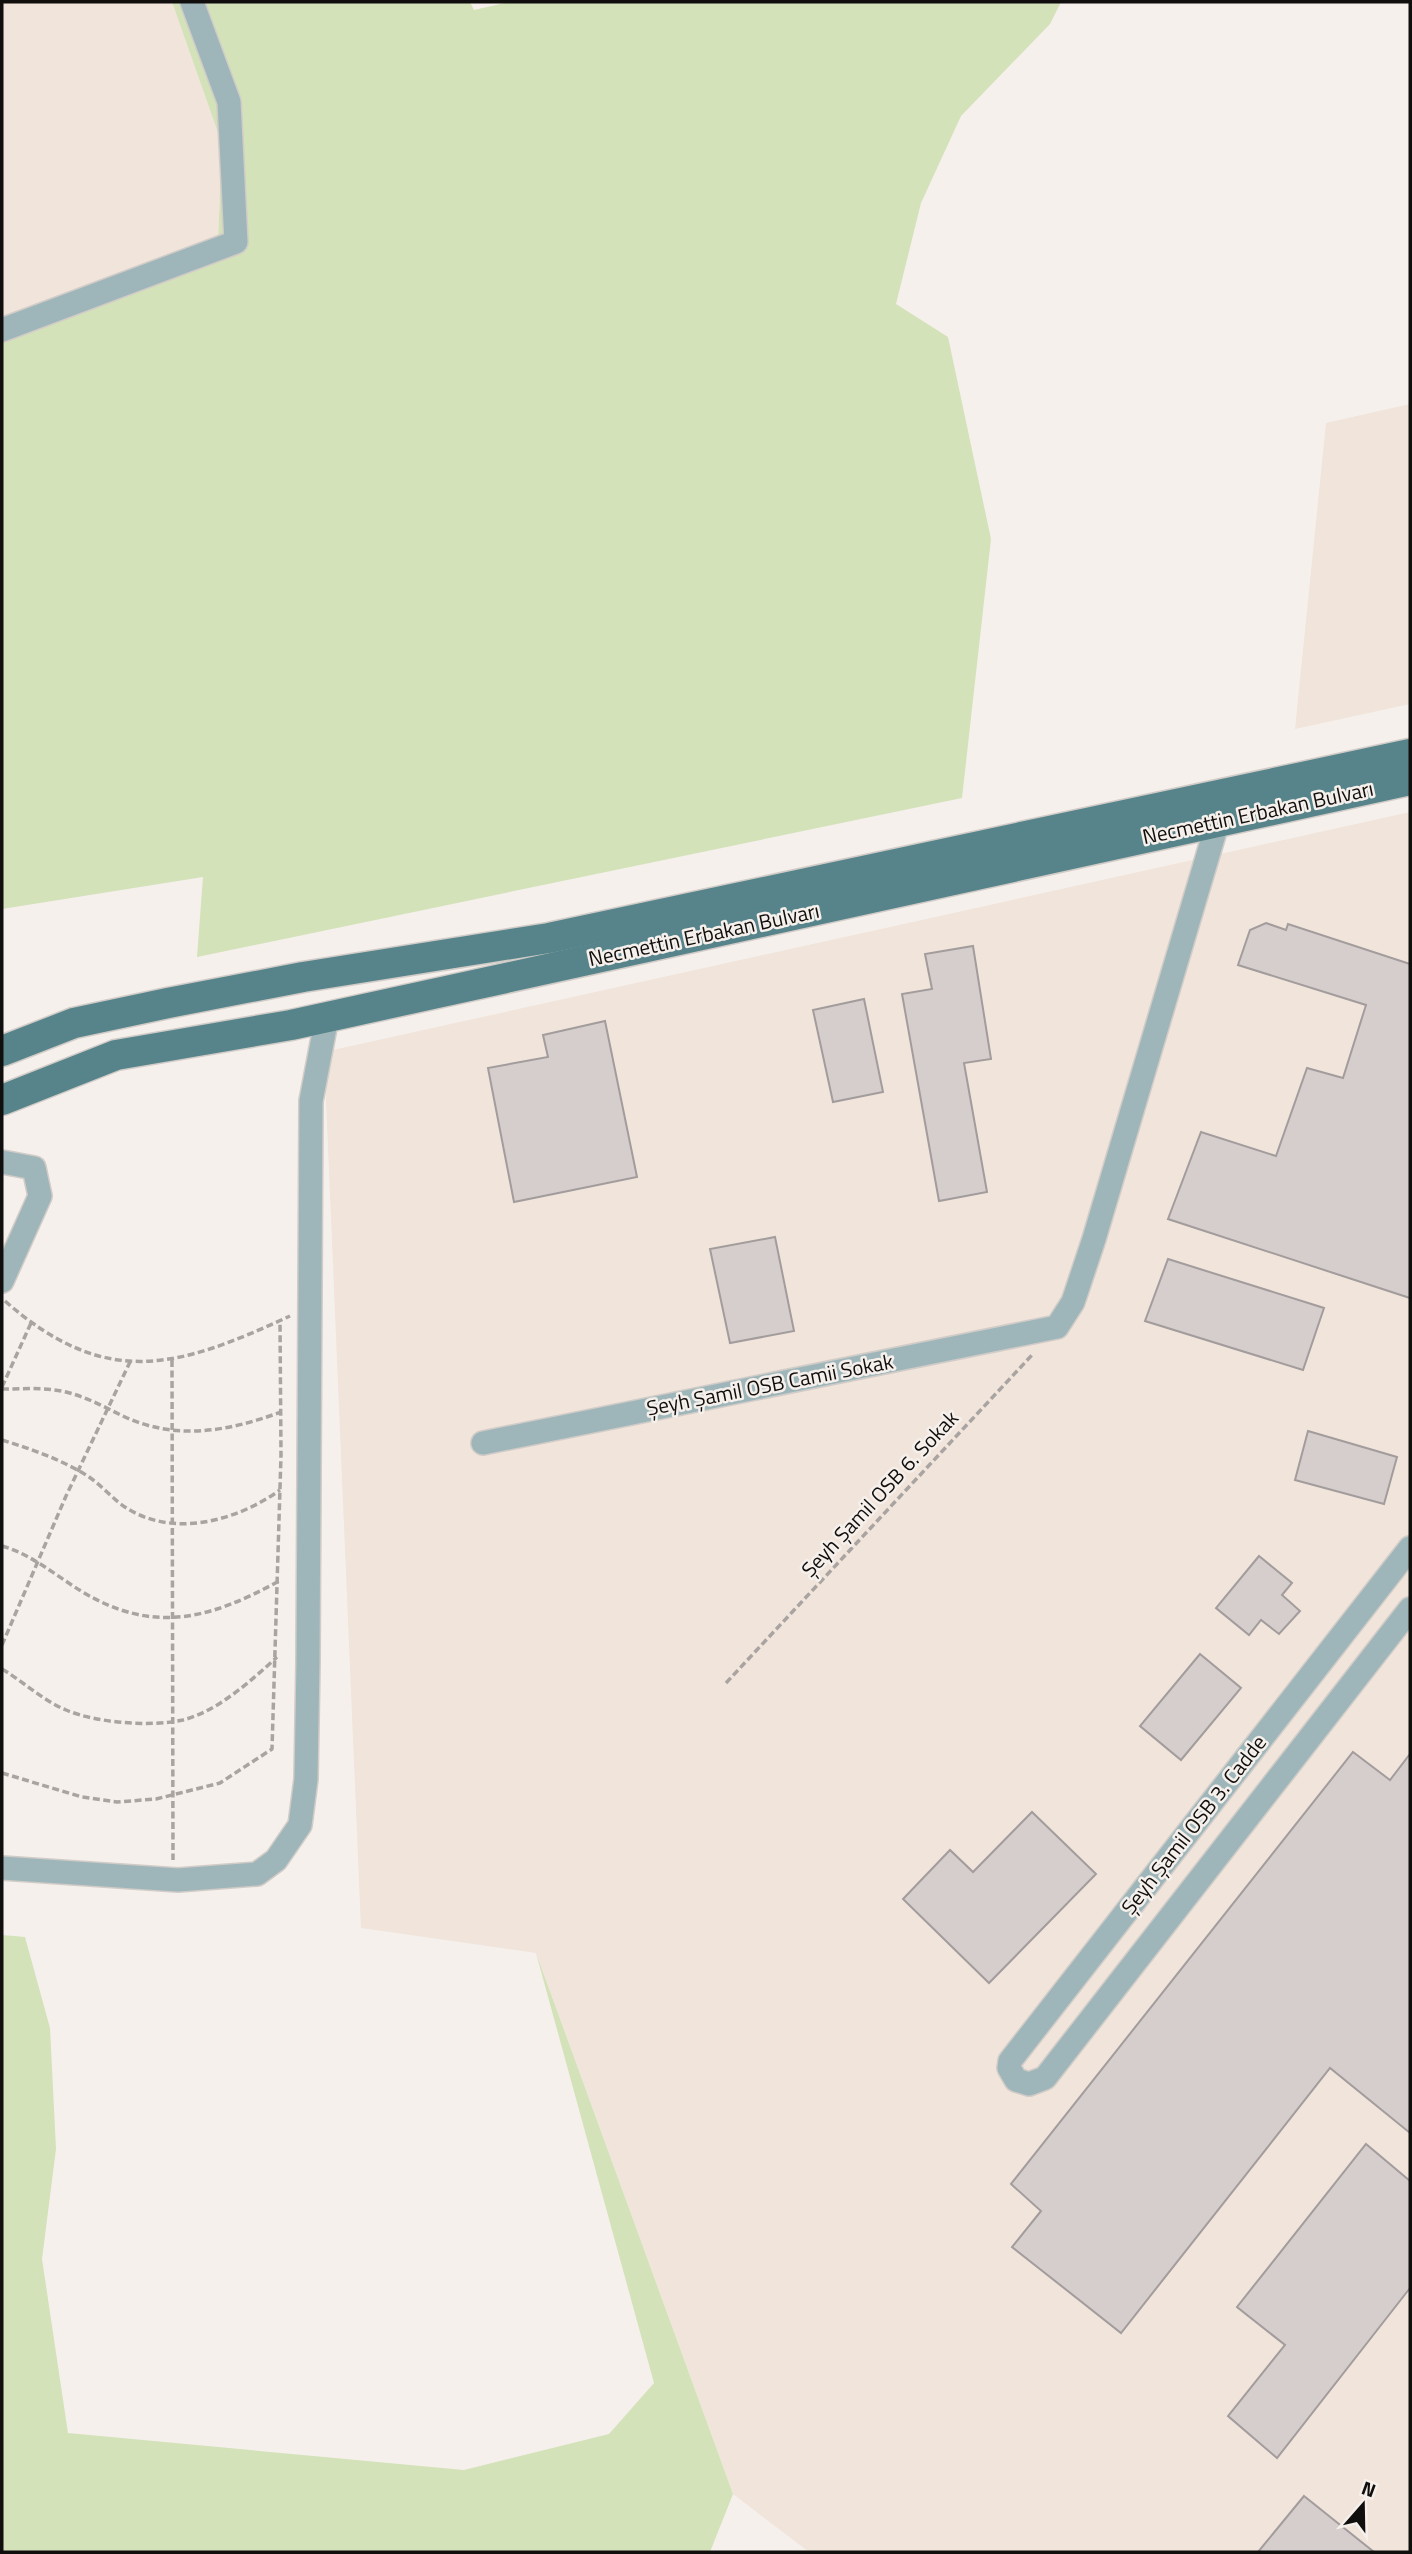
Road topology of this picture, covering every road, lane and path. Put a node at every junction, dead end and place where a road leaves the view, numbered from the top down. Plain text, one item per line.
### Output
1 (192, 2) edge
2 (2, 330) edge
3 (1410, 754) edge
4 (1410, 780) edge
5 (1219, 821) junction
6 (327, 1017) junction
7 (2, 1051) edge
8 (2, 1100) edge
9 (2, 1162) edge
10 (2, 1281) edge
11 (2, 1298) edge
12 (308, 1308) junction
13 (280, 1321) junction
14 (31, 1323) junction
15 (1057, 1327) junction
16 (172, 1360) junction
17 (130, 1362) junction
18 (2, 1388) edge
19 (107, 1408) junction
20 (281, 1412) junction
21 (172, 1430) junction
22 (2, 1440) edge
23 (484, 1443) dead end
24 (78, 1471) junction
25 (280, 1490) junction
26 (172, 1522) junction
27 (2, 1546) edge
28 (1410, 1548) edge
29 (37, 1563) junction
30 (279, 1581) junction
31 (1410, 1609) edge
32 (172, 1618) junction
33 (2, 1645) edge
34 (277, 1657) junction
35 (2, 1669) edge
36 (726, 1683) dead end
37 (172, 1720) junction
38 (2, 1773) edge
39 (172, 1795) junction
40 (2, 1868) edge
41 (174, 1880) junction

1 - 2 street
3 - 7 main road, Necmettin Erbakan Bulvarı
4 - 5 main road, Necmettin Erbakan Bulvarı
5 - 6 main road, Necmettin Erbakan Bulvarı
5 - 15 street
6 - 8 main road, Necmettin Erbakan Bulvarı
6 - 12 street
9 - 10 street
11 - 14 path
12 - 13 path
12 - 41 street
13 - 16 path
13 - 20 path
14 - 17 path
14 - 18 path
15 - 23 street, Şeyh Şamil OSB Camii Sokak
15 - 36 path, Şeyh Şamil OSB 6. Sokak
16 - 17 path
16 - 21 path
17 - 19 path
18 - 19 path
19 - 21 path
19 - 24 path
20 - 21 path
20 - 25 path
21 - 26 path
22 - 24 path
24 - 26 path
24 - 29 path
25 - 26 path
25 - 30 path
26 - 32 path
27 - 29 path
28 - 31 street, Şeyh Şamil OSB 3. Cadde
29 - 32 path
29 - 33 path
30 - 32 path
30 - 34 path
32 - 37 path
34 - 37 path
34 - 39 path
35 - 37 path
37 - 39 path
38 - 39 path
39 - 41 path
40 - 41 street

